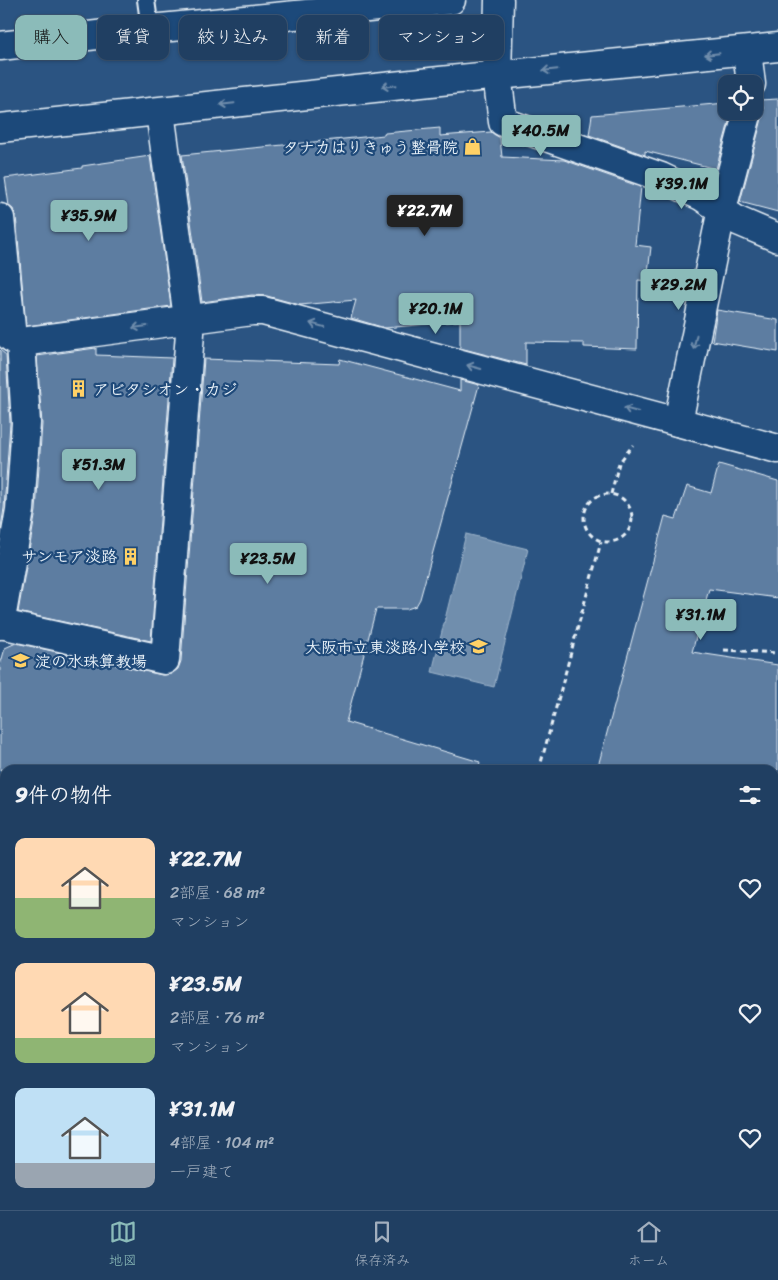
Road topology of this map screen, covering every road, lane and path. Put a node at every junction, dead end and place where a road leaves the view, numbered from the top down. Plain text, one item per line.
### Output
1 (146, 0) edge
2 (452, 0) edge
3 (499, 0) edge
4 (299, 8) edge
5 (148, 15) edge
6 (169, 26) edge
7 (97, 35) edge
8 (0, 46) edge
9 (778, 48) edge
10 (747, 50) junction
11 (497, 75) junction
12 (750, 75) edge
13 (160, 112) junction
14 (746, 120) edge
15 (0, 128) edge
16 (722, 209) junction
17 (0, 218) edge
18 (778, 238) edge
19 (188, 320) junction
20 (11, 336) edge
21 (678, 422) junction
22 (637, 440) dead end
23 (778, 449) edge
24 (611, 494) junction
25 (601, 542) junction
26 (0, 625) edge
27 (724, 650) dead end
28 (778, 653) edge
29 (539, 765) edge

1 - 5 lane
2 - 4 street
3 - 11 street
4 - 6 street
7 - 8 street
9 - 10 street
10 -> 11 street
10 - 12 street
11 -> 13 street
11 - 16 street
13 - 15 street
13 - 19 street
14 - 16 street
16 - 18 street
16 -> 21 street
17 - 20 street
19 -> 20 street
21 -> 19 street
19 - 26 street
20 - 26 street
21 - 23 street
22 - 24 path
24 - 25 path
24 - 25 path
25 - 29 path
27 - 28 path

